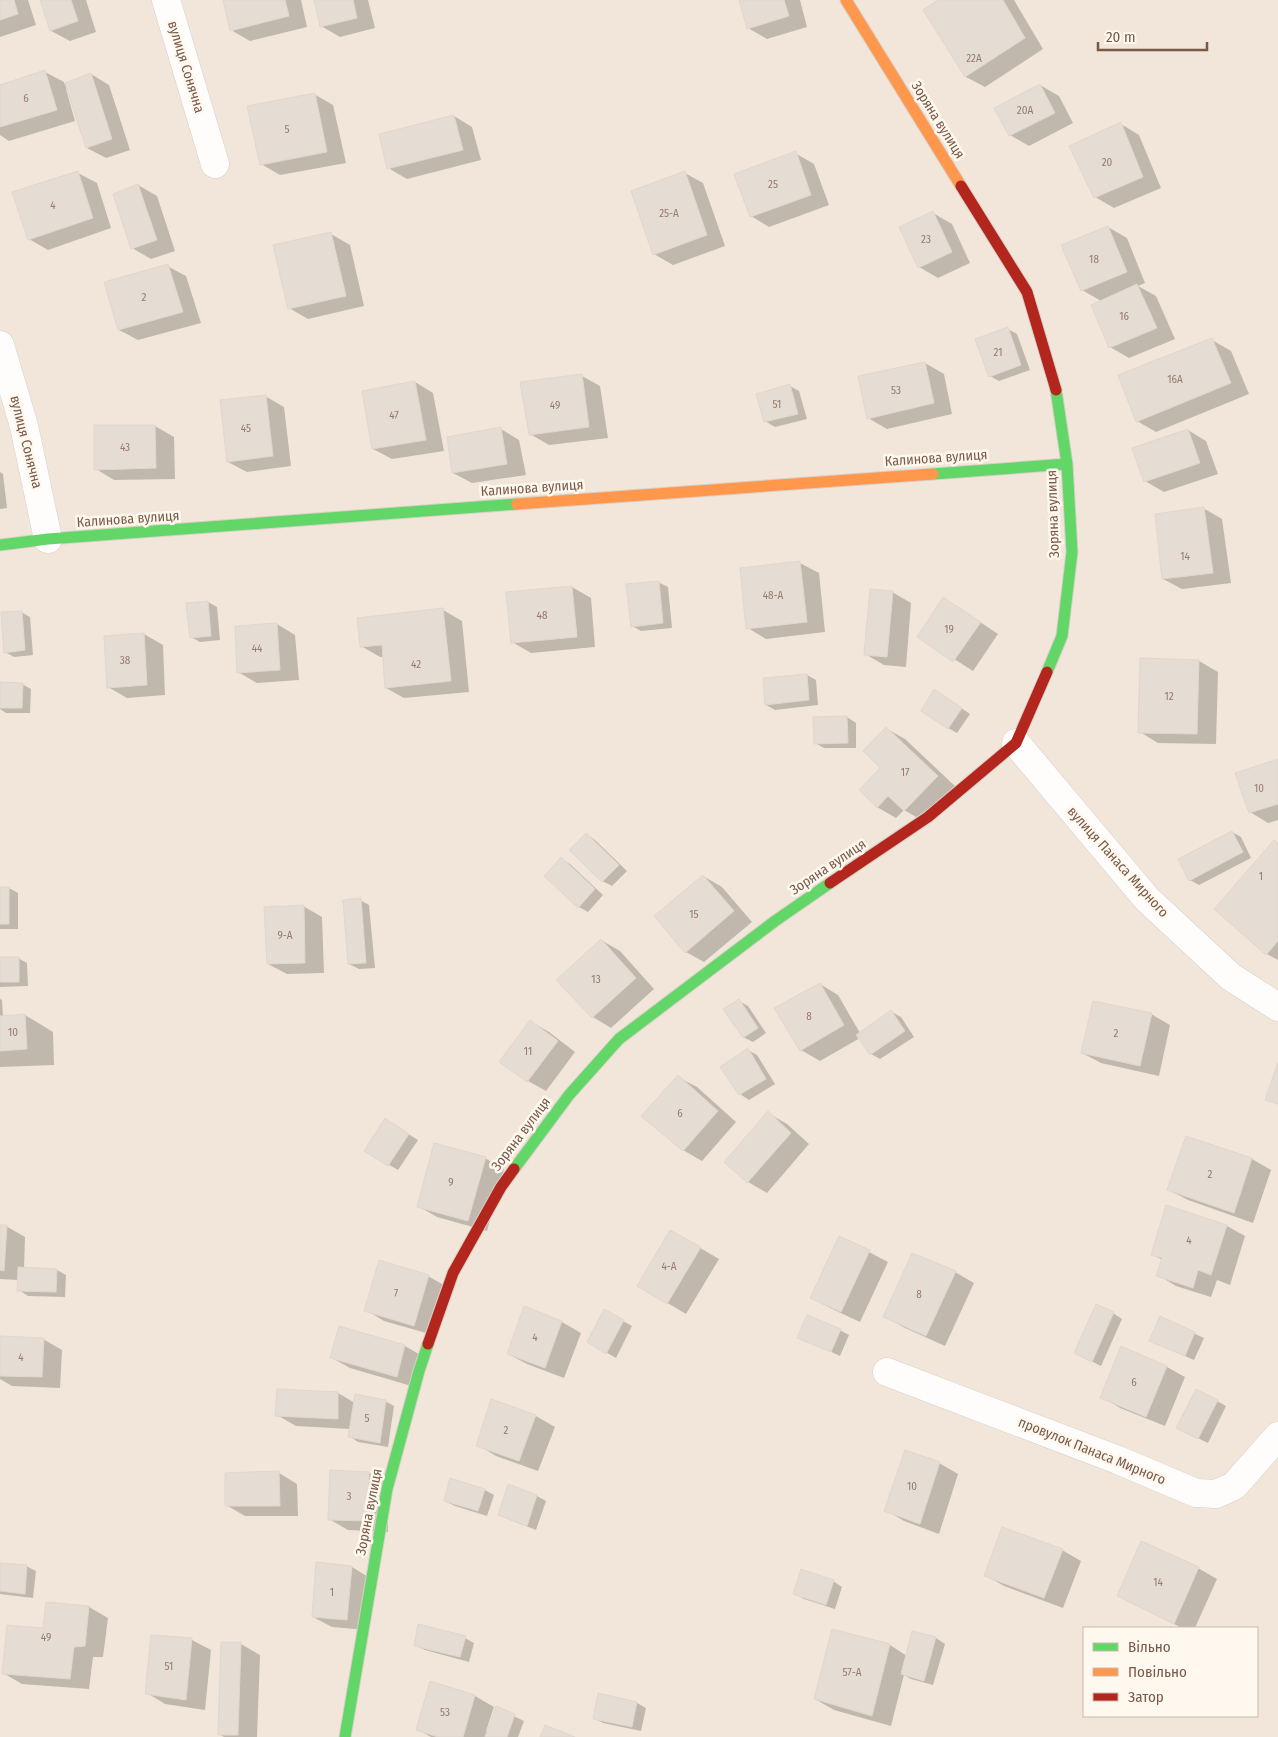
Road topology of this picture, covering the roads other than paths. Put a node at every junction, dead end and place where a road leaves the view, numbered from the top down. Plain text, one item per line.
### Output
1 (166, 0) edge
2 (846, 0) edge
3 (215, 164) dead end
4 (0, 345) edge
5 (1066, 464) junction
6 (48, 540) junction
7 (0, 545) edge
8 (1016, 743) junction
9 (1278, 1007) edge
10 (887, 1372) dead end
11 (1278, 1436) edge
12 (344, 1737) edge

1 - 3 street, вулиця Сонячна
2 - 5 street, Зоряна вулиця
4 - 6 street, вулиця Сонячна
5 - 6 street, Калинова вулиця
5 - 8 street, Зоряна вулиця
6 - 7 street, Калинова вулиця
8 - 9 street, вулиця Панаса Мирного
8 - 12 street, Зоряна вулиця
10 - 11 street, провулок Панаса Мирного

